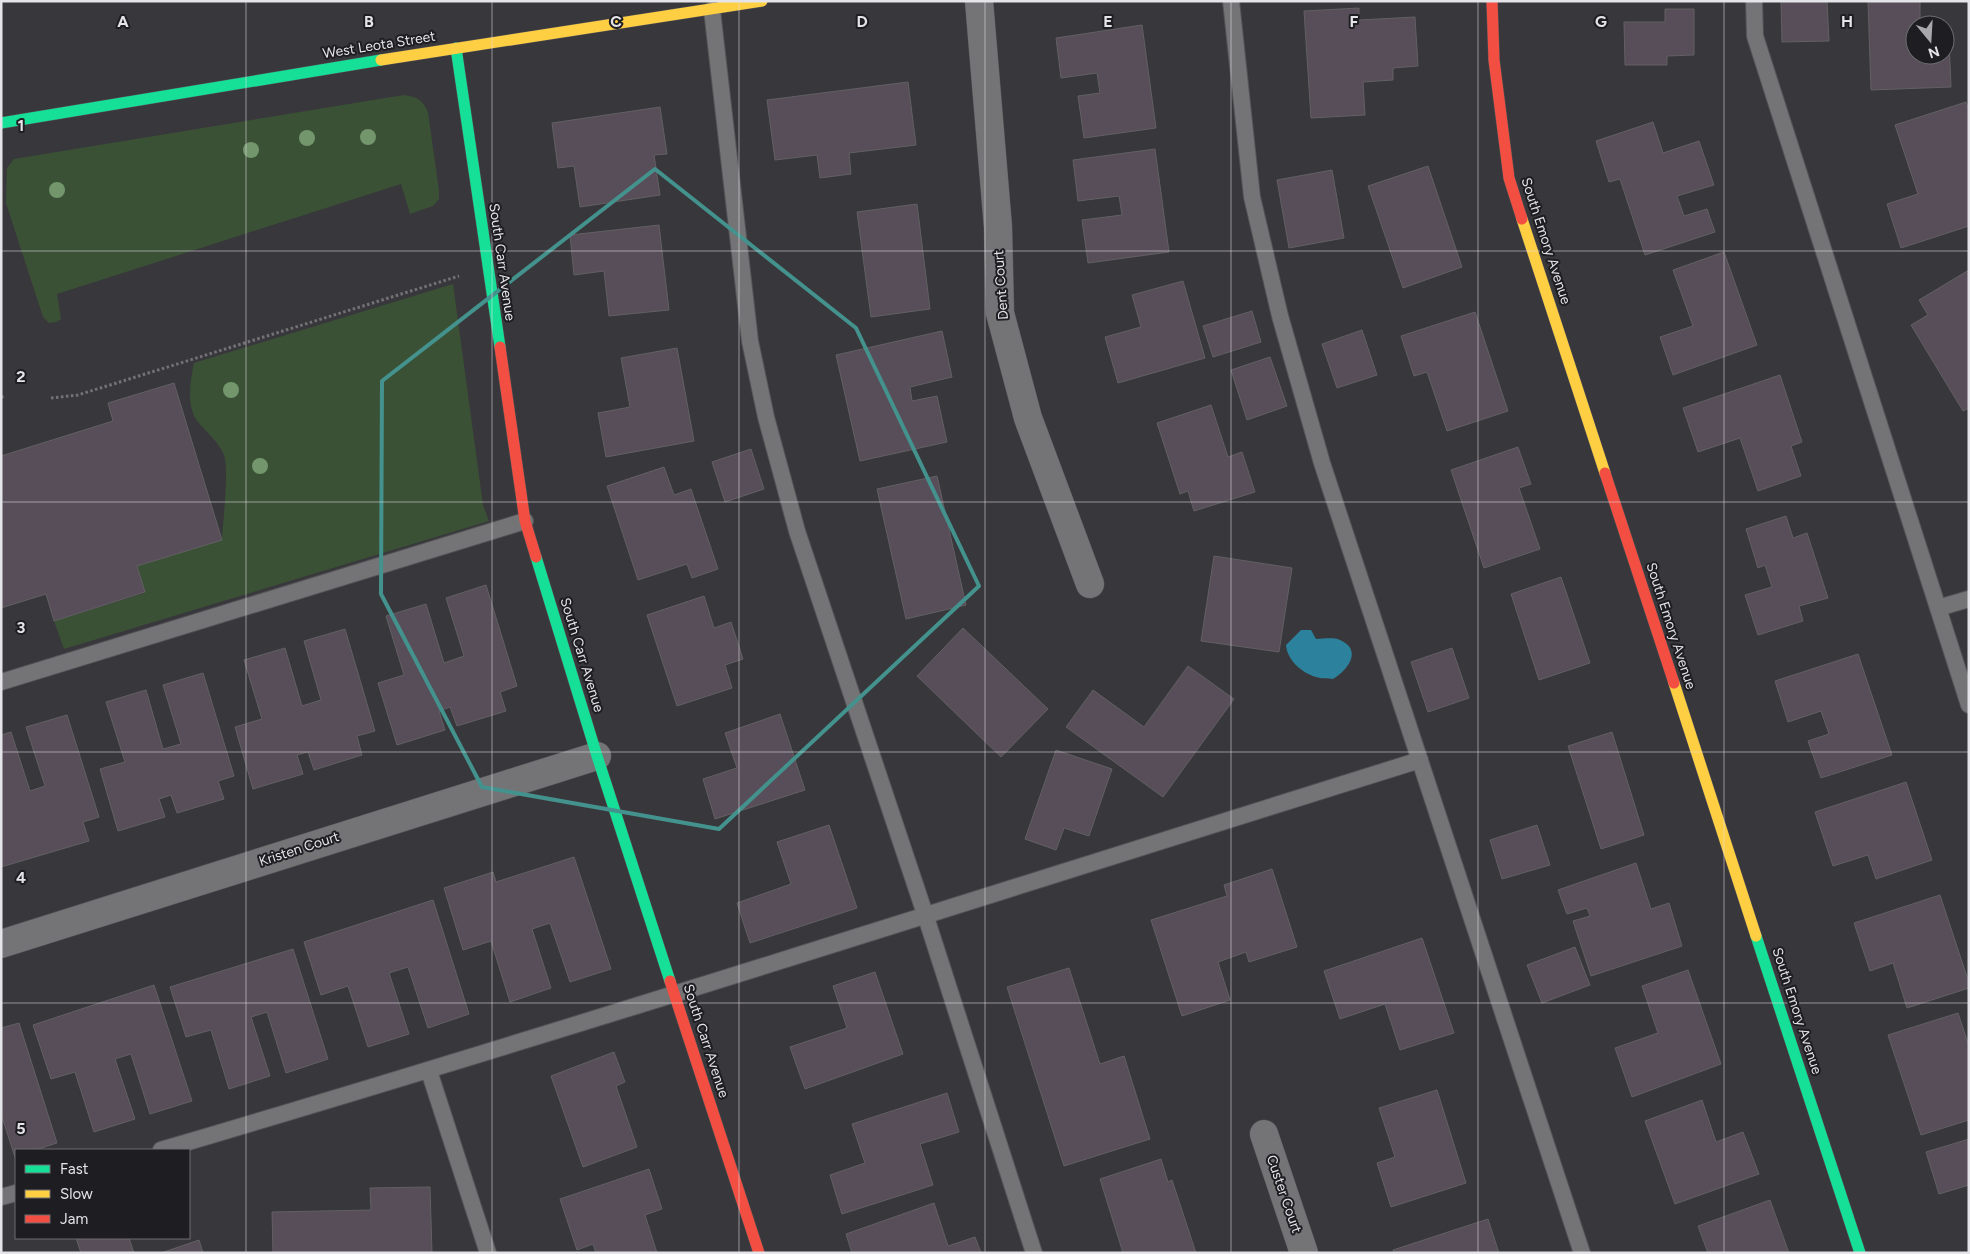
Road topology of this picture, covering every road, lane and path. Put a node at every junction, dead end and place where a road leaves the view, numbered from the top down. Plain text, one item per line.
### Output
1 (762, 1) edge
2 (978, 1) edge
3 (1231, 1) edge
4 (1492, 1) edge
5 (1754, 1) edge
6 (712, 10) junction
7 (456, 48) junction
8 (1, 123) edge
9 (488, 266) junction
10 (51, 398) dead end
11 (525, 521) junction
12 (1090, 584) dead end
13 (1969, 599) edge
14 (1938, 608) junction
15 (1, 682) edge
16 (1969, 705) edge
17 (596, 756) junction
18 (1420, 760) junction
19 (926, 914) junction
20 (1, 944) edge
21 (676, 995) junction
22 (429, 1071) junction
23 (1264, 1134) dead end
24 (164, 1149) edge
25 (15, 1193) edge
26 (1, 1198) edge
27 (488, 1253) edge
28 (759, 1253) edge
29 (1034, 1253) edge
30 (1304, 1253) edge
31 (1582, 1253) edge
32 (1860, 1253) edge

1 - 6 street, West Leota Street
2 - 12 street, Dent Court
3 - 18 lane
4 - 32 street, South Emory Avenue
5 - 14 lane
6 - 7 street, West Leota Street
6 - 19 lane
7 - 8 street, West Leota Street
7 - 9 street, South Carr Avenue
9 - 10 path
9 - 11 street, South Carr Avenue
11 - 15 lane
11 - 17 street, South Carr Avenue
13 - 14 lane
14 - 16 lane
17 - 20 street, Kristen Court
17 - 21 street, South Carr Avenue
18 - 19 lane
18 - 31 lane
19 - 21 lane
19 - 29 lane
21 - 22 lane
21 - 28 street, South Carr Avenue
22 - 24 lane
22 - 27 lane
23 - 30 street, Custer Court
25 - 26 lane

